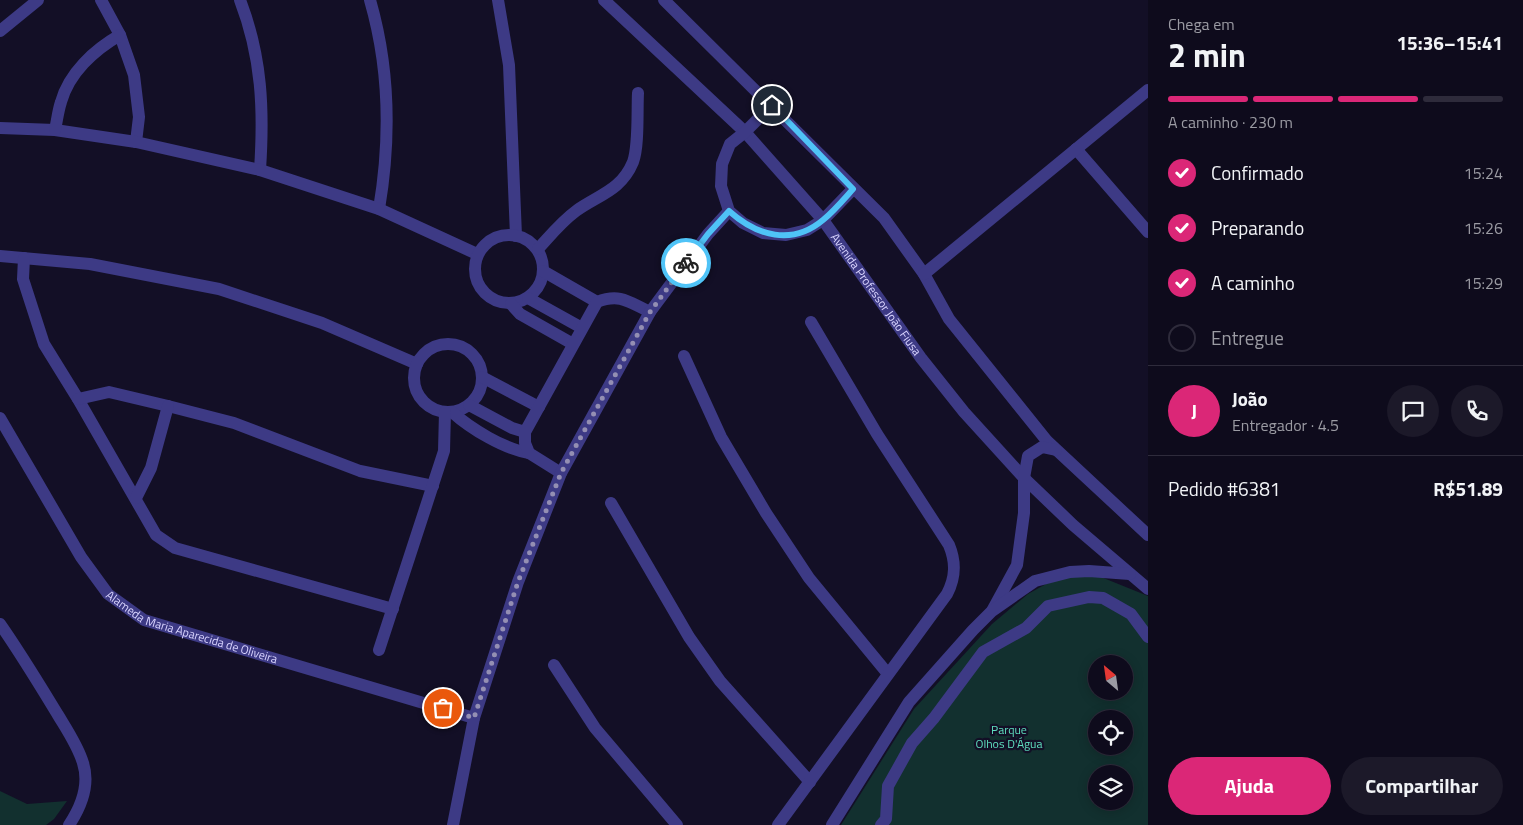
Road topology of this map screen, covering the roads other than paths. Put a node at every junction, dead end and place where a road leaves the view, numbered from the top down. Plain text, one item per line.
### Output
1 (38, 0) edge
2 (101, 0) edge
3 (240, 0) edge
4 (370, 0) edge
5 (498, 0) edge
6 (604, 0) edge
7 (664, 0) edge
8 (0, 31) edge
9 (120, 35) junction
10 (1148, 90) edge
11 (638, 93) dead end
12 (772, 105) junction
13 (0, 128) edge
14 (56, 130) junction
15 (745, 132) junction
16 (136, 142) junction
17 (1076, 149) junction
18 (260, 170) junction
19 (853, 189) junction
20 (379, 209) junction
21 (729, 211) junction
22 (823, 220) junction
23 (1146, 225) edge
24 (516, 236) junction
25 (538, 250) junction
26 (477, 254) junction
27 (0, 256) edge
28 (24, 258) junction
29 (543, 271) junction
30 (924, 274) junction
31 (528, 298) junction
32 (597, 302) junction
33 (511, 304) junction
34 (650, 312) junction
35 (811, 322) dead end
36 (582, 328) junction
37 (574, 344) junction
38 (684, 356) dead end
39 (417, 364) junction
40 (482, 377) junction
41 (78, 399) junction
42 (469, 405) junction
43 (168, 406) junction
44 (539, 407) junction
45 (448, 412) junction
46 (0, 418) edge
47 (525, 432) junction
48 (1056, 450) junction
49 (529, 453) junction
50 (561, 473) junction
51 (1024, 478) junction
52 (433, 486) junction
53 (136, 498) junction
54 (611, 503) dead end
55 (1148, 535) edge
56 (1016, 565) junction
57 (1130, 574) junction
58 (1035, 580) junction
59 (1148, 589) edge
60 (392, 609) junction
61 (992, 611) junction
62 (0, 624) edge
63 (1148, 637) edge
64 (379, 650) dead end
65 (554, 665) dead end
66 (888, 674) junction
67 (474, 718) junction
68 (810, 782) junction
69 (69, 825) edge
70 (453, 825) edge
71 (677, 825) edge
72 (778, 825) edge
73 (832, 825) edge
74 (881, 825) edge

1 - 8 street
2 - 9 street
3 - 18 street
4 - 20 street
5 - 24 street
6 - 15 street, Avenida Professor João Fiusa
7 - 12 street
9 - 14 street
9 - 16 street
10 - 17 street
11 - 25 street
12 - 15 street
12 - 19 street
13 - 14 street
14 - 16 street
15 - 21 street
15 - 22 street, Avenida Professor João Fiusa
16 - 18 street
17 - 23 street
17 - 30 street
18 - 20 street
19 - 22 street
19 - 30 street
20 - 26 street
21 - 22 street
21 - 34 street
22 - 51 street, Avenida Professor João Fiusa
24 - 25 street
24 - 26 street
25 - 29 street
26 - 33 street
27 - 28 street
28 - 39 street
28 - 41 street
29 - 31 street
29 - 32 street
30 - 48 street
31 - 33 street
31 - 36 street
32 - 34 street
32 - 36 street
33 - 37 street
34 - 50 street
35 - 66 street
36 - 37 street
37 - 44 street
38 - 66 street
39 - 40 street
39 - 45 street
40 - 42 street
40 - 44 street
41 - 43 street
41 - 53 street
42 - 45 street
42 - 47 street
43 - 52 street
43 - 53 street
44 - 47 street
45 - 49 street
45 - 52 street
46 - 67 street, Alameda Maria Aparecida de Oliveira
47 - 49 street
48 - 51 street
48 - 55 street
49 - 50 street
50 - 67 street
51 - 56 street
51 - 57 street, Avenida Professor João Fiusa
52 - 60 street
53 - 60 street
54 - 68 street
56 - 58 street
56 - 61 street
57 - 58 street
57 - 59 street, Avenida Professor João Fiusa
58 - 61 street
60 - 64 street
61 - 73 street
62 - 69 street
63 - 74 street
65 - 71 street
66 - 68 street
67 - 70 street
68 - 72 street

